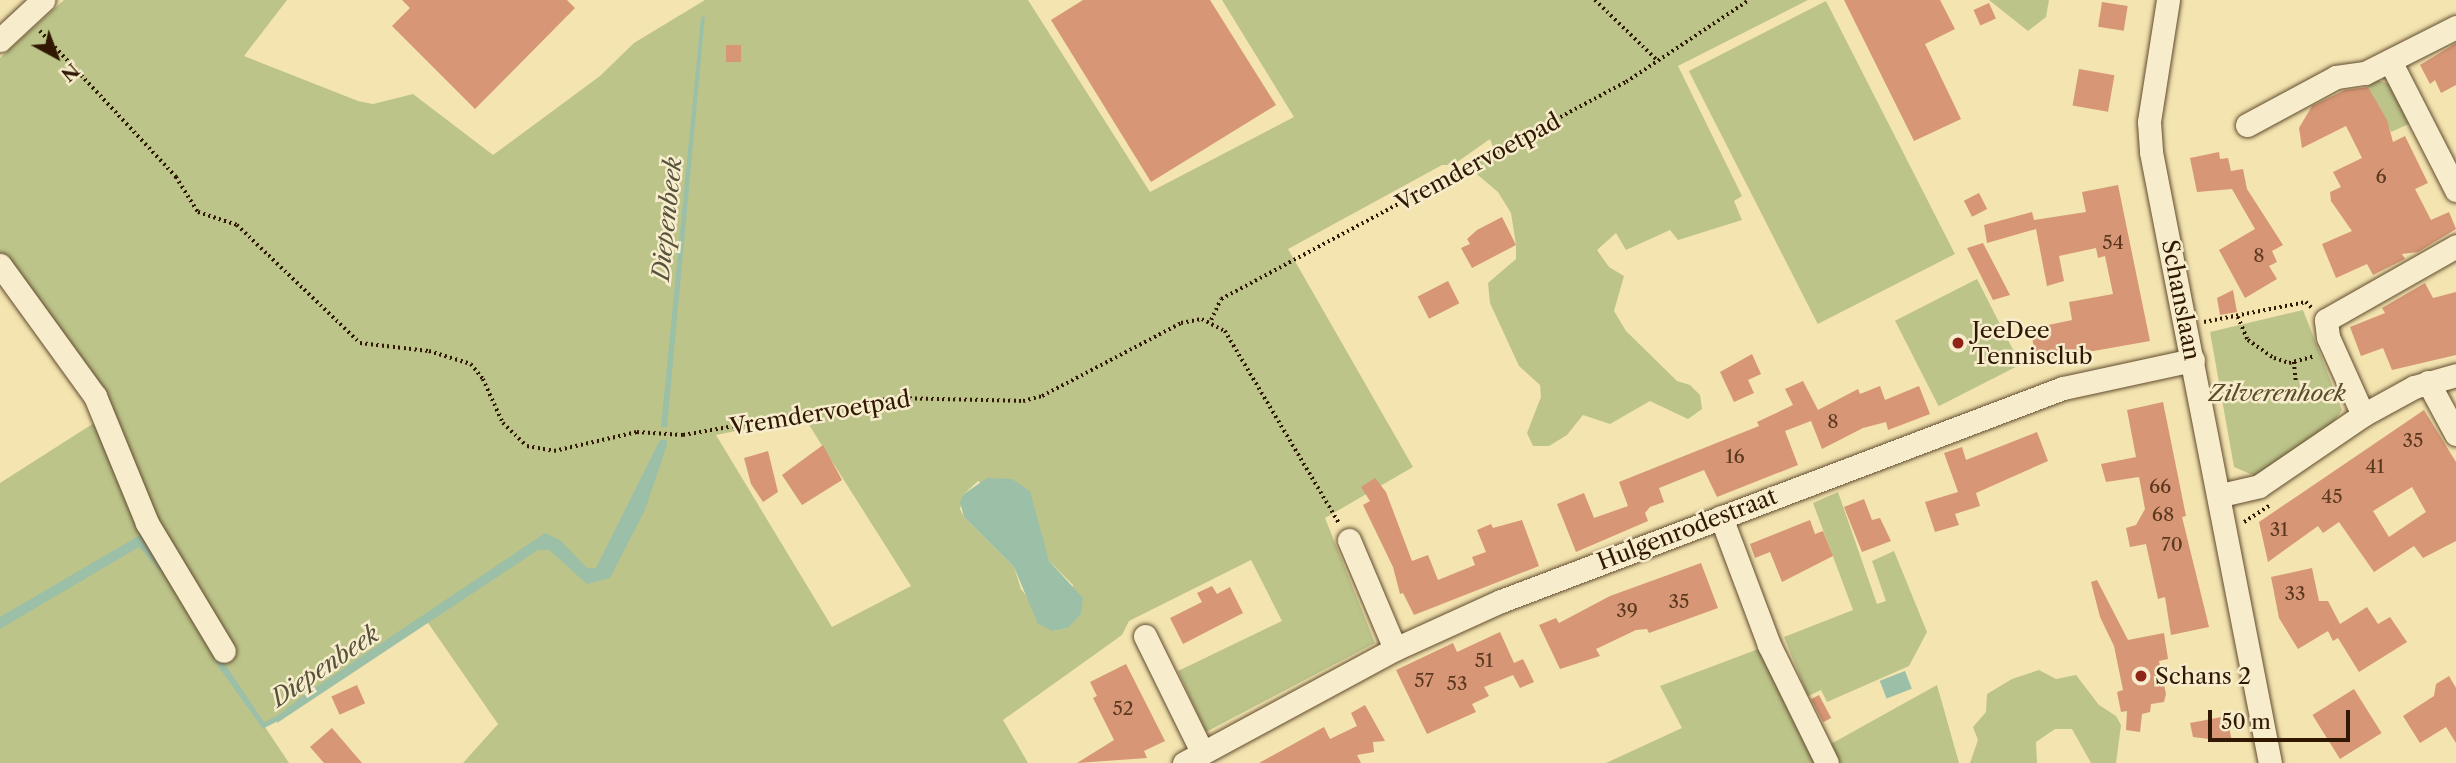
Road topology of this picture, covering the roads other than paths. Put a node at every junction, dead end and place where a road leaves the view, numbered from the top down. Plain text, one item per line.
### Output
1 (2168, 0) edge
2 (32, 6) edge
3 (2456, 27) edge
4 (0, 40) edge
5 (2390, 61) junction
6 (2246, 125) dead end
7 (2456, 190) edge
8 (2456, 246) edge
9 (0, 265) edge
10 (2193, 360) junction
11 (2456, 375) edge
12 (2428, 382) junction
13 (2363, 415) junction
14 (2456, 434) edge
15 (2221, 495) junction
16 (1721, 517) junction
17 (1349, 540) road end
18 (1145, 636) dead end
19 (1395, 649) junction
20 (224, 651) dead end
21 (1192, 757) edge
22 (1827, 763) edge
23 (2270, 763) edge

1 - 10 street, Schanslaan
2 - 4 street
3 - 5 street
5 - 6 street
5 - 7 street
8 - 13 street
9 - 20 street
10 - 15 street, Schanslaan
10 - 16 street, Hulgenrodestraat
11 - 12 street
12 - 13 street
12 - 14 street
13 - 15 street
15 - 23 street, Schanslaan
16 - 19 street, Hulgenrodestraat
16 - 22 street
17 - 19 street
18 - 21 street, Hulgenrodestraat
19 - 21 street, Hulgenrodestraat

